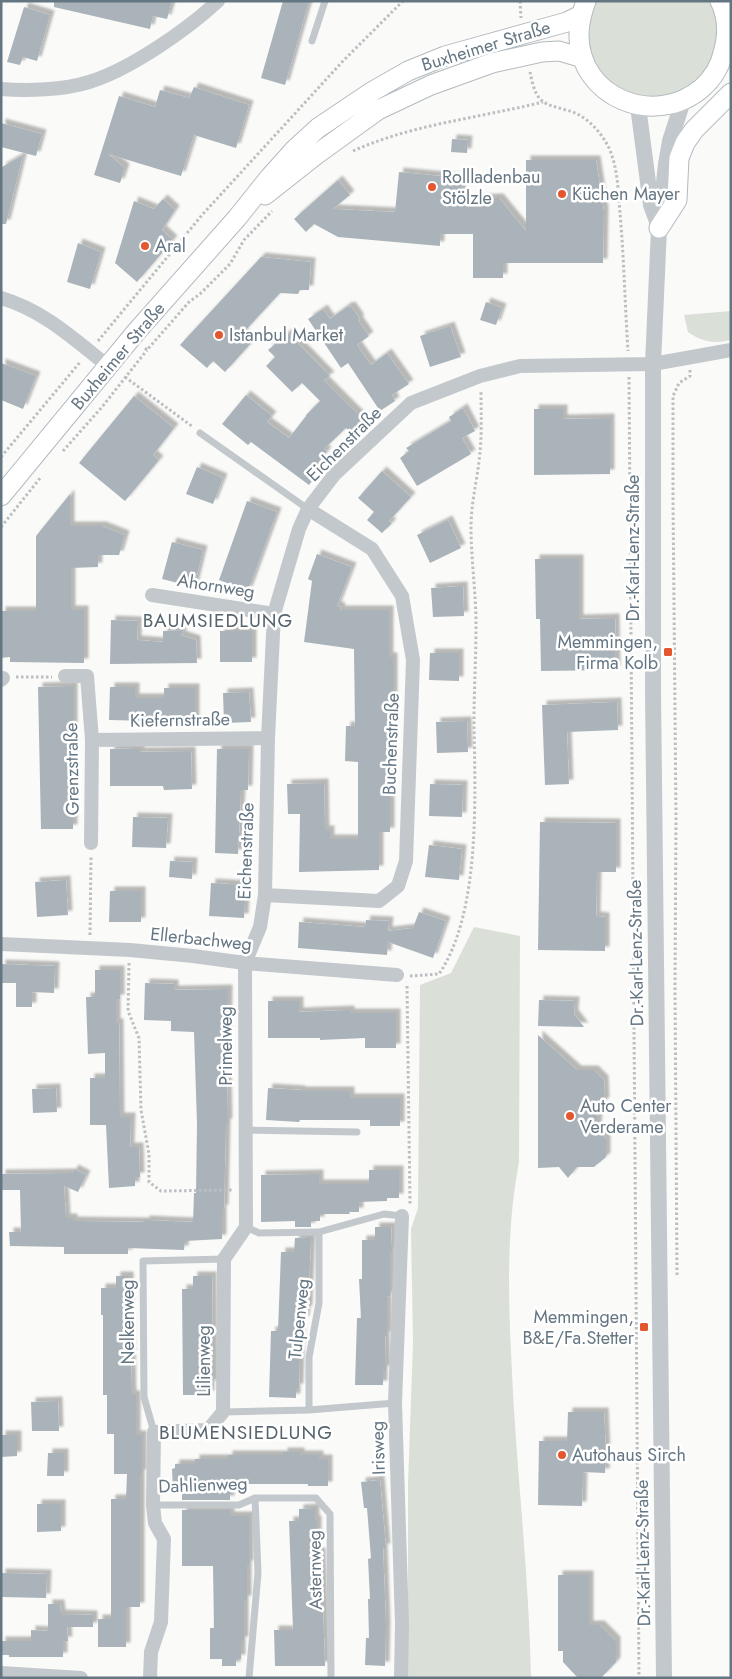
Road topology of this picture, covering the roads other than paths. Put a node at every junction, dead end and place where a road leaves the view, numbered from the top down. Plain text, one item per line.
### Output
1 (218, 1) edge
2 (326, 1) edge
3 (583, 8) edge
4 (725, 13) edge
5 (312, 41) dead end
6 (583, 58) junction
7 (726, 58) edge
8 (1, 89) edge
9 (731, 93) edge
10 (683, 101) junction
11 (638, 106) junction
12 (237, 218) junction
13 (659, 228) junction
14 (1, 298) edge
15 (731, 350) edge
16 (654, 364) junction
17 (109, 367) junction
18 (200, 433) road end
19 (1, 496) edge
20 (308, 509) junction
21 (152, 595) dead end
22 (274, 614) junction
23 (65, 676) road end
24 (268, 738) junction
25 (92, 740) junction
26 (91, 843) road end
27 (265, 895) junction
28 (1, 944) edge
29 (245, 963) junction
30 (397, 975) dead end
31 (244, 1130) junction
32 (358, 1132) dead end
33 (402, 1216) joint
34 (246, 1227) junction
35 (319, 1232) junction
36 (224, 1259) junction
37 (395, 1403) junction
38 (309, 1410) junction
39 (222, 1412) junction
40 (154, 1432) junction
41 (254, 1498) junction
42 (153, 1505) junction
43 (1, 1674) edge
44 (81, 1678) edge
45 (150, 1678) edge
46 (249, 1678) edge
47 (332, 1678) edge
48 (401, 1678) edge
49 (664, 1678) edge

1 - 8 street
2 - 5 lane
3 - 6 main road
3 - 12 main road, Buxheimer Straße
4 - 7 main road
6 - 11 main road
6 - 12 main road, Buxheimer Straße
7 - 10 main road
9 - 13 main road
10 - 11 main road
10 - 13 street, Dr.-Karl-Lenz-Straße
11 - 13 street, Dr.-Karl-Lenz-Straße
12 - 17 main road, Buxheimer Straße
13 - 16 street, Dr.-Karl-Lenz-Straße
14 - 17 street
15 - 16 street, Eichenstraße
16 - 20 street, Eichenstraße
16 - 49 street, Dr.-Karl-Lenz-Straße
17 - 19 main road, Buxheimer Straße
18 - 20 lane
20 - 22 street, Eichenstraße
20 - 27 street, Buchenstraße
21 - 22 street, Ahornweg
22 - 24 street, Eichenstraße
23 - 25 street, Grenzstraße
24 - 25 street, Kiefernstraße
24 - 27 street, Eichenstraße
25 - 26 street, Grenzstraße
27 - 29 street, Eichenstraße
28 - 29 street, Ellerbachweg
29 - 30 street, Ellerbachweg
29 - 31 street, Primelweg
31 - 32 lane
31 - 34 street, Primelweg
33 - 35 lane
33 - 37 street, Irisweg
34 - 35 lane
34 - 36 street
35 - 38 lane, Tulpenweg
36 - 39 street, Lilienweg
36 - 40 lane, Nelkenweg
37 - 38 lane
37 - 48 street, Irisweg
38 - 39 lane
39 - 40 street, Lilienweg
40 - 42 street
41 - 42 lane, Dahlienweg
41 - 46 lane, Dahlienweg
41 - 47 lane, Asternweg
42 - 45 street, Dahlienweg
43 - 44 street

